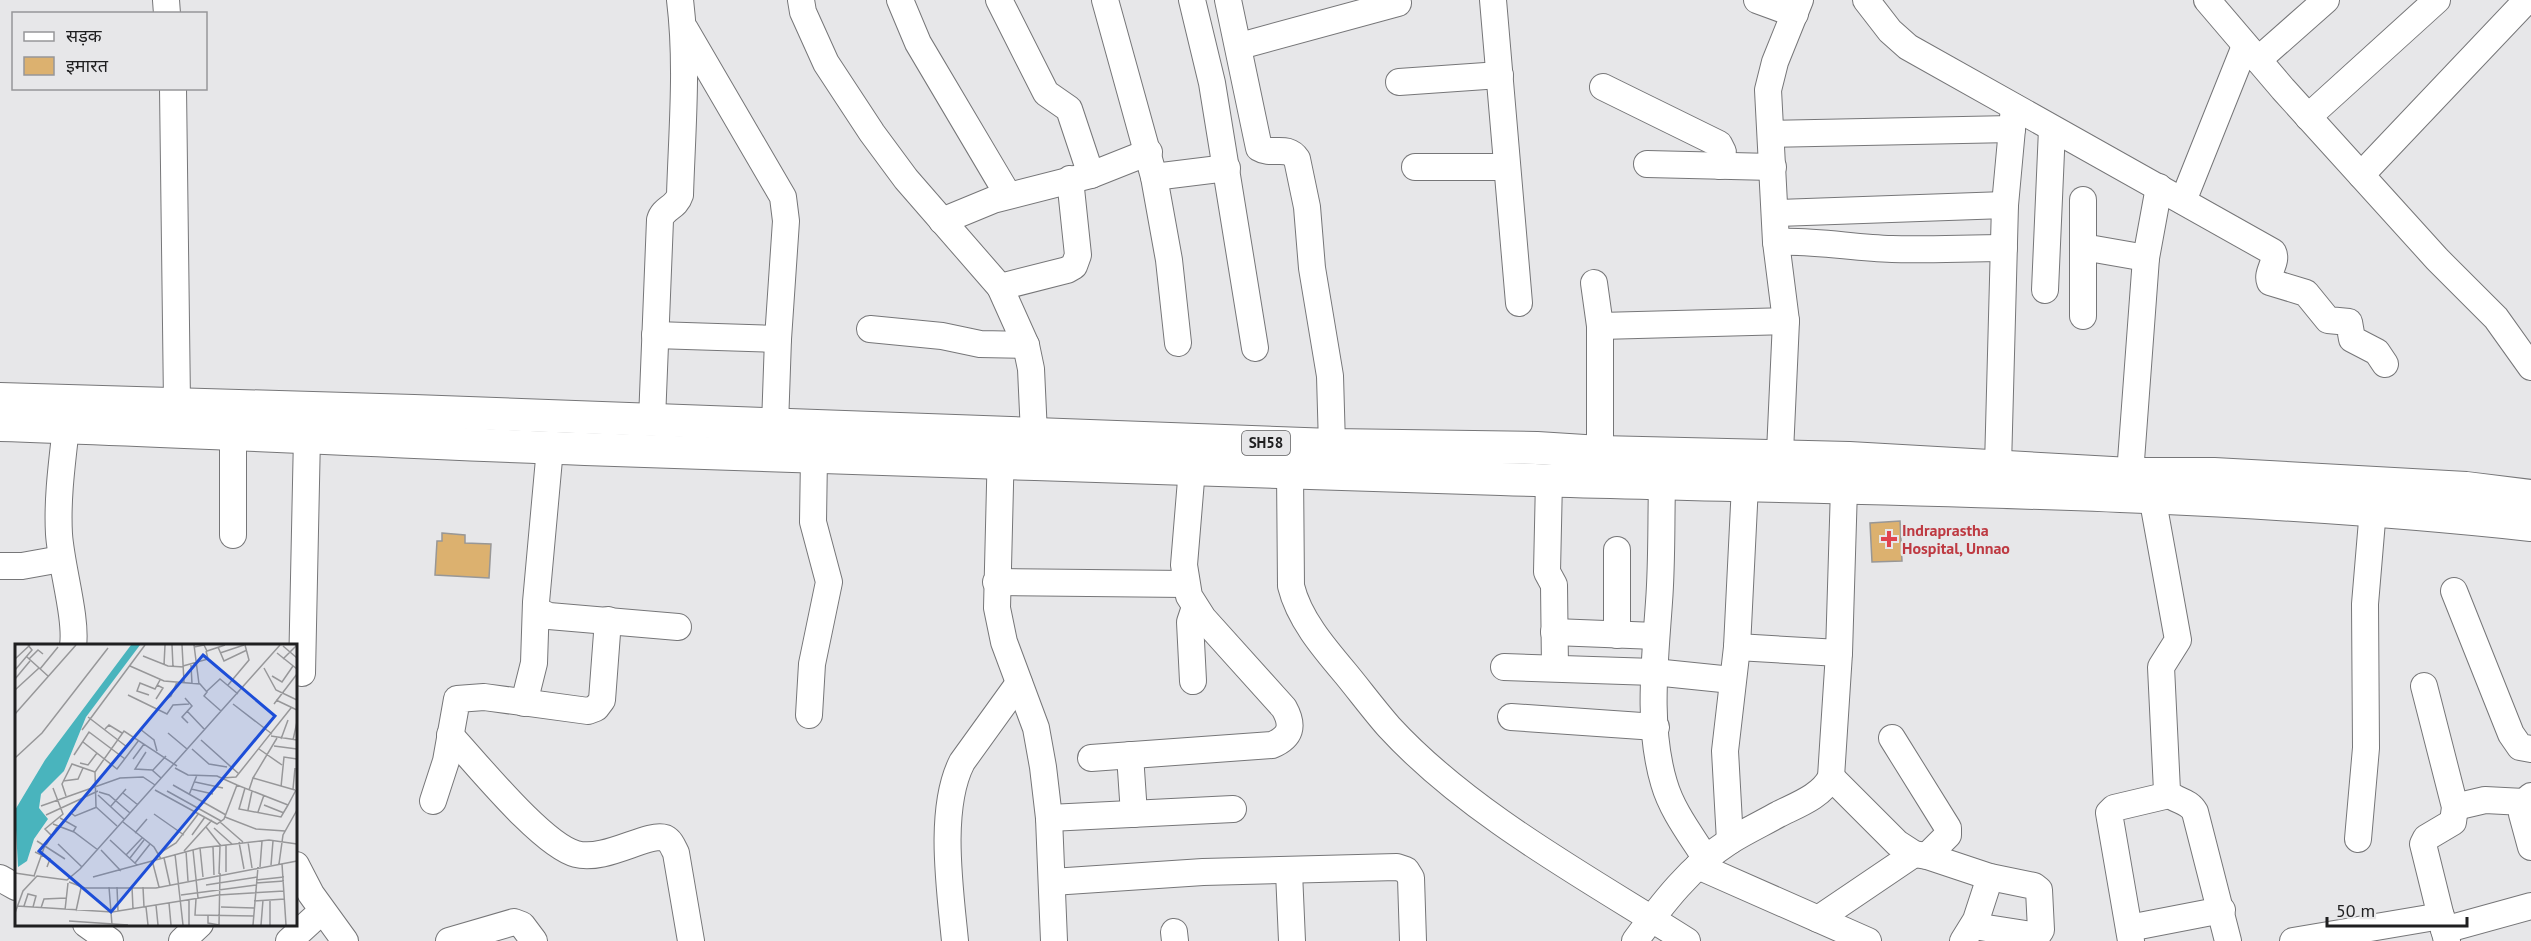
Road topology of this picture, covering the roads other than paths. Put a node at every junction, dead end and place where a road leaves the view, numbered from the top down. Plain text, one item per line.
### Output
1 (680, 0) edge
2 (900, 0) edge
3 (999, 0) edge
4 (1105, 0) edge
5 (1192, 0) edge
6 (1228, 0) edge
7 (1493, 0) edge
8 (1757, 0) edge
9 (2326, 0) edge
10 (2437, 0) edge
11 (2210, 1) edge
12 (2529, 1) edge
13 (1398, 3) dead end
14 (798, 4) edge
15 (1878, 6) edge
16 (1797, 7) edge
17 (684, 27) junction
18 (1240, 46) junction
19 (2252, 53) junction
20 (1500, 75) junction
21 (1245, 79) junction
22 (1399, 82) dead end
23 (1212, 87) junction
24 (1603, 87) dead end
25 (173, 90) edge
26 (2308, 117) junction
27 (2013, 118) junction
28 (2052, 129) junction
29 (1771, 134) junction
30 (1149, 152) junction
31 (1647, 164) dead end
32 (1720, 166) junction
33 (1415, 167) dead end
34 (1507, 167) junction
35 (1773, 167) junction
36 (1227, 168) junction
37 (2361, 175) junction
38 (1081, 177) junction
39 (1154, 177) junction
40 (2159, 187) junction
41 (1008, 195) junction
42 (2083, 200) dead end
43 (2183, 201) junction
44 (2006, 205) junction
45 (1775, 213) junction
46 (942, 221) junction
47 (1776, 242) junction
48 (2083, 247) junction
49 (2004, 248) junction
50 (2146, 258) junction
51 (1594, 283) dead end
52 (1000, 287) junction
53 (2045, 290) dead end
54 (1519, 303) dead end
55 (2083, 316) dead end
56 (1785, 321) junction
57 (1600, 326) junction
58 (870, 328) dead end
59 (655, 335) junction
60 (778, 339) junction
61 (1178, 343) dead end
62 (1026, 345) junction
63 (1255, 348) dead end
64 (2385, 364) dead end
65 (2531, 367) edge
66 (0, 399) edge
67 (177, 403) junction
68 (652, 420) junction
69 (0, 425) edge
70 (375, 425) junction
71 (775, 425) junction
72 (66, 427) junction
73 (234, 433) junction
74 (1034, 435) junction
75 (307, 436) junction
76 (1332, 445) junction
77 (550, 448) junction
78 (1001, 448) junction
79 (1600, 452) junction
80 (814, 456) junction
81 (1998, 466) junction
82 (1192, 468) junction
83 (1290, 471) junction
84 (1780, 472) junction
85 (2130, 474) junction
86 (1550, 480) junction
87 (1662, 484) junction
88 (1745, 485) junction
89 (1844, 488) junction
90 (2310, 493) junction
91 (2152, 496) junction
92 (2531, 496) edge
93 (2373, 509) junction
94 (2531, 525) edge
95 (233, 535) dead end
96 (1617, 550) dead end
97 (61, 558) junction
98 (0, 566) edge
99 (996, 582) junction
100 (2454, 591) dead end
101 (1190, 596) junction
102 (536, 606) junction
103 (608, 620) junction
104 (678, 627) dead end
105 (1554, 633) junction
106 (1617, 635) junction
107 (1656, 636) junction
108 (73, 644) edge
109 (1737, 647) junction
110 (1839, 653) junction
111 (1504, 667) dead end
112 (1555, 668) junction
113 (297, 672) edge
114 (1654, 672) junction
115 (1732, 680) junction
116 (1193, 681) dead end
117 (1019, 683) junction
118 (2424, 686) dead end
119 (524, 703) junction
120 (809, 715) dead end
121 (1511, 717) dead end
122 (1656, 727) junction
123 (450, 735) junction
124 (1892, 738) dead end
125 (2531, 749) edge
126 (1130, 754) junction
127 (1091, 758) dead end
128 (1830, 777) junction
129 (2169, 795) junction
130 (2528, 799) edge
131 (433, 801) dead end
132 (2455, 807) junction
133 (1233, 808) dead end
134 (1134, 814) junction
135 (1049, 818) junction
136 (2358, 839) dead end
137 (1730, 841) junction
138 (2531, 847) edge
139 (1920, 855) junction
140 (1702, 863) junction
141 (297, 867) edge
142 (1289, 872) junction
143 (1990, 877) junction
144 (0, 878) edge
145 (1052, 882) junction
146 (15, 886) edge
147 (2531, 906) edge
148 (2222, 910) junction
149 (322, 911) junction
150 (1652, 919) junction
151 (1818, 919) junction
152 (198, 926) edge
153 (2444, 929) edge
154 (1968, 933) edge
155 (2130, 935) edge
156 (2335, 938) edge
157 (182, 941) edge
158 (289, 941) edge
159 (345, 941) edge
160 (449, 941) edge
161 (534, 941) edge
162 (691, 941) edge
163 (956, 941) edge
164 (1054, 941) edge
165 (1292, 941) edge
166 (1413, 941) edge
167 (1635, 941) edge
168 (1687, 941) edge
169 (1868, 941) edge
170 (2228, 941) edge
171 (2293, 941) edge

1 - 17 street
2 - 41 street
3 - 38 street
4 - 30 street
5 - 23 street
6 - 18 street
7 - 20 street
8 - 16 street
9 - 19 street
10 - 26 street
11 - 19 street
12 - 37 street
13 - 18 street
14 - 46 street
15 - 27 street
16 - 29 street
17 - 59 street
17 - 60 street
18 - 21 street
19 - 26 street
19 - 43 street
20 - 22 street
20 - 34 street
21 - 23 street
21 - 76 street
23 - 36 street
24 - 32 street
25 - 67 street
26 - 37 street
27 - 28 street
27 - 29 street
27 - 44 street
28 - 40 street
28 - 53 street
29 - 35 street
30 - 38 street
30 - 39 street
31 - 32 street
32 - 35 street
33 - 34 street
34 - 54 street
35 - 45 street
36 - 39 street
36 - 63 street
37 - 65 street
38 - 41 street
38 - 52 street
39 - 61 street
40 - 43 street
40 - 50 street
41 - 46 street
42 - 48 street
43 - 64 street
44 - 45 street
44 - 49 street
45 - 47 street
46 - 52 street
47 - 49 street
47 - 56 street
48 - 50 street
48 - 55 street
49 - 81 street
50 - 85 street
51 - 57 street
52 - 62 street
56 - 57 street
56 - 84 street
57 - 79 street
58 - 62 street
59 - 60 street
59 - 68 street
60 - 71 street
62 - 74 street
66 - 67 main road, SH58
67 - 70 main road, SH58
68 - 70 main road, SH58
68 - 71 main road, SH58
69 - 72 main road, SH58
70 - 75 main road, SH58
70 - 77 main road, SH58
71 - 78 main road, SH58
72 - 73 main road, SH58
72 - 97 street
73 - 75 main road, SH58
73 - 95 street
74 - 76 main road, SH58
74 - 78 main road, SH58
75 - 113 street
76 - 79 main road, SH58
77 - 80 main road, SH58
77 - 102 street
78 - 80 main road, SH58
78 - 82 main road, SH58
78 - 99 street
79 - 84 main road, SH58
80 - 120 street
81 - 84 main road, SH58
81 - 85 main road, SH58
82 - 83 main road, SH58
82 - 101 street
83 - 86 main road, SH58
83 - 150 street
84 - 88 main road, SH58
84 - 89 main road, SH58
85 - 90 main road, SH58
86 - 87 main road, SH58
86 - 105 street
87 - 88 main road, SH58
87 - 107 street
88 - 109 street
89 - 91 main road, SH58
89 - 110 street
90 - 91 main road, SH58
90 - 92 main road, SH58
90 - 93 main road, SH58
91 - 129 street
93 - 94 main road, SH58
93 - 136 street
96 - 106 street
97 - 98 street
97 - 108 street
99 - 101 street
99 - 117 street
100 - 125 street
101 - 116 street
101 - 126 street
102 - 103 street
102 - 119 street
103 - 104 street
103 - 119 street
105 - 106 street
105 - 112 street
106 - 107 street
107 - 114 street
109 - 110 street
109 - 115 street
110 - 128 street
111 - 112 street
112 - 114 street
114 - 115 street
114 - 122 street
115 - 137 street
117 - 135 street
117 - 163 street
118 - 132 street
119 - 123 street
121 - 122 street
122 - 140 street
123 - 131 street
123 - 162 street
124 - 139 street
126 - 127 street
126 - 134 street
128 - 137 street
128 - 139 street
129 - 148 street
129 - 155 street
130 - 132 street
130 - 138 street
132 - 153 street
133 - 134 street
134 - 135 street
135 - 145 street
137 - 140 street
139 - 143 street
139 - 151 street
140 - 150 street
140 - 151 street
141 - 149 street
142 - 145 street
142 - 165 street
142 - 166 street
143 - 154 street
143 - 154 street
144 - 146 street
145 - 164 street
147 - 153 street
148 - 155 street
148 - 170 street
149 - 158 street
149 - 159 street
150 - 167 street
150 - 168 street
151 - 169 street
152 - 157 street
153 - 156 street
156 - 171 street
160 - 161 street

